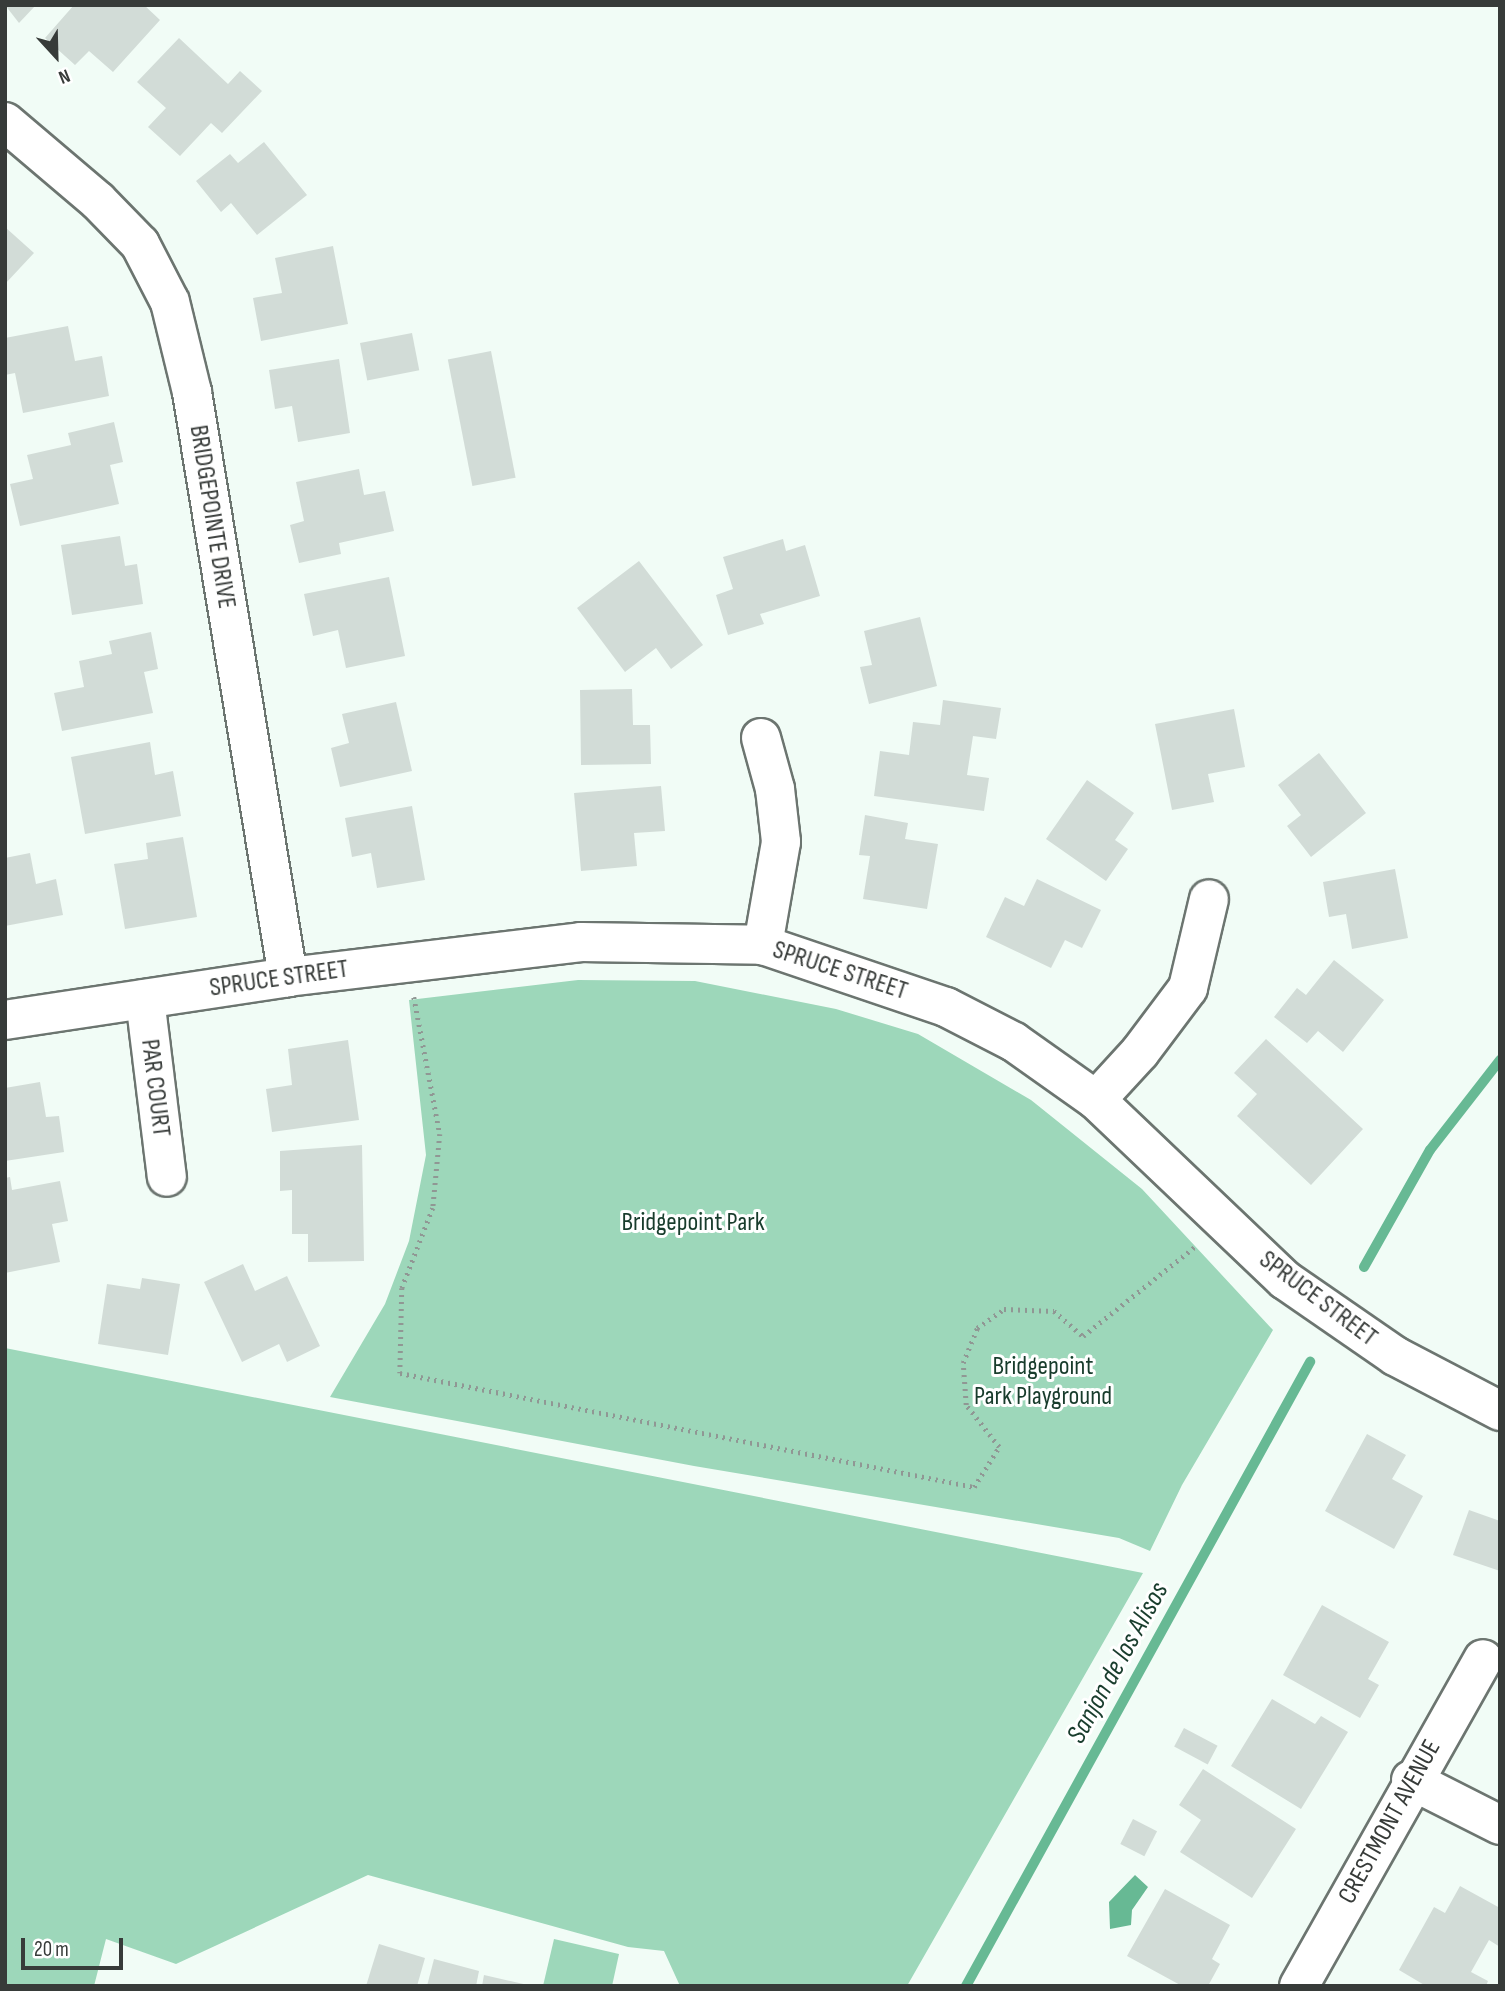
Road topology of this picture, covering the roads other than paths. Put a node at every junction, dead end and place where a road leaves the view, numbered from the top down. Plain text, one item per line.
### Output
1 (5, 122) edge
2 (761, 738) dead end
3 (1209, 899) dead end
4 (763, 945) junction
5 (288, 976) junction
6 (145, 999) junction
7 (5, 1020) edge
8 (1096, 1100) junction
9 (167, 1177) dead end
10 (1500, 1411) edge
11 (1483, 1659) dead end
12 (1411, 1780) junction
13 (1500, 1825) edge
14 (1299, 1986) edge

1 - 5 street, BRIDGEPOINTE DRIVE
2 - 4 street
3 - 8 street
4 - 5 street, SPRUCE STREET
4 - 8 street, SPRUCE STREET
5 - 6 street, SPRUCE STREET
6 - 7 street, SPRUCE STREET
6 - 9 street, PAR COURT
8 - 10 street, SPRUCE STREET
11 - 12 street, CRESTMONT AVENUE
12 - 13 street
12 - 14 street, CRESTMONT AVENUE

